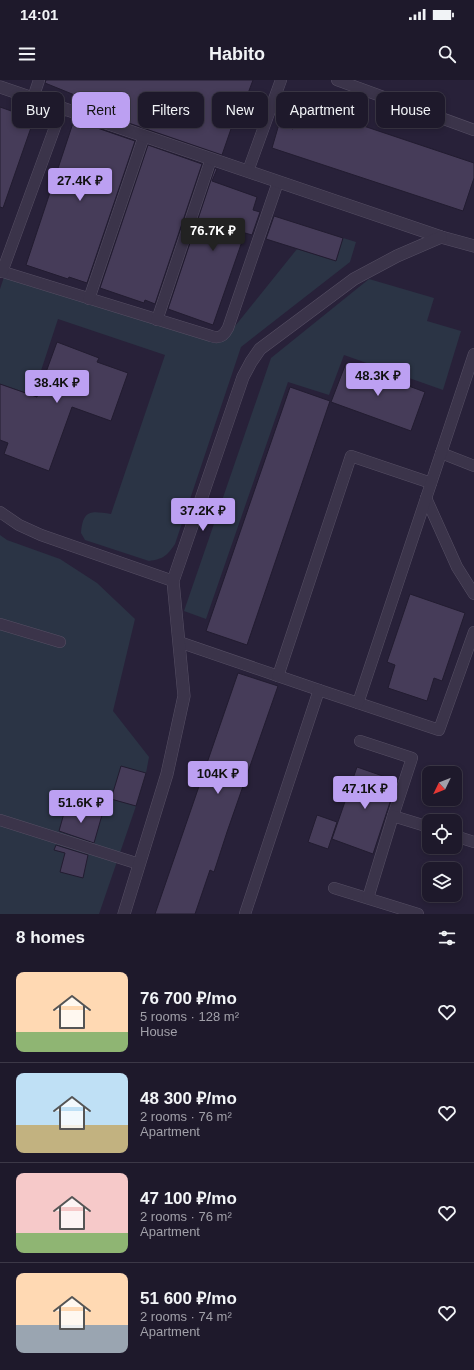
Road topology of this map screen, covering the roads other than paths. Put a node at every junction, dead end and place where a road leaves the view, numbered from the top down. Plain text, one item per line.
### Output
1 (39, 80) edge
2 (281, 80) edge
3 (337, 80) edge
4 (0, 87) edge
5 (15, 92) edge
6 (35, 92) edge
7 (64, 109) edge
8 (55, 128) edge
9 (474, 130) edge
10 (144, 136) junction
11 (211, 159) junction
12 (248, 171) junction
13 (278, 182) junction
14 (441, 237) junction
15 (474, 246) edge
16 (1, 272) edge
17 (89, 299) junction
18 (157, 320) junction
19 (474, 354) edge
20 (441, 453) junction
21 (474, 466) edge
22 (431, 483) junction
23 (426, 498) junction
24 (0, 512) edge
25 (173, 581) junction
26 (474, 594) edge
27 (0, 624) edge
28 (474, 632) edge
29 (60, 642) dead end
30 (179, 642) junction
31 (278, 676) junction
32 (319, 690) junction
33 (358, 703) junction
34 (360, 741) dead end
35 (394, 816) junction
36 (0, 820) edge
37 (422, 825) edge
38 (462, 838) edge
39 (474, 842) edge
40 (139, 864) junction
41 (334, 888) dead end
42 (368, 898) junction
43 (124, 914) edge
44 (245, 914) edge
45 (418, 914) edge

1 - 6 lane
2 - 12 lane
3 - 9 lane
4 - 5 street
7 - 10 street
8 - 16 lane
10 - 11 street
10 - 17 lane
11 - 12 street
11 - 18 lane
12 - 13 street
13 - 14 street
13 - 18 lane
14 - 15 street
14 - 25 street
16 - 17 lane
17 - 18 lane
19 - 20 lane
20 - 21 lane
20 - 22 lane
22 - 23 lane
22 - 31 lane
23 - 26 lane
23 - 33 lane
24 - 25 lane
25 - 30 street
27 - 29 lane
28 - 33 lane
30 - 31 lane
30 - 40 street
31 - 32 lane
32 - 33 lane
32 - 44 lane
34 - 35 lane
35 - 37 lane
35 - 42 lane
36 - 40 lane
38 - 39 lane
40 - 43 street
41 - 42 lane
42 - 45 lane

